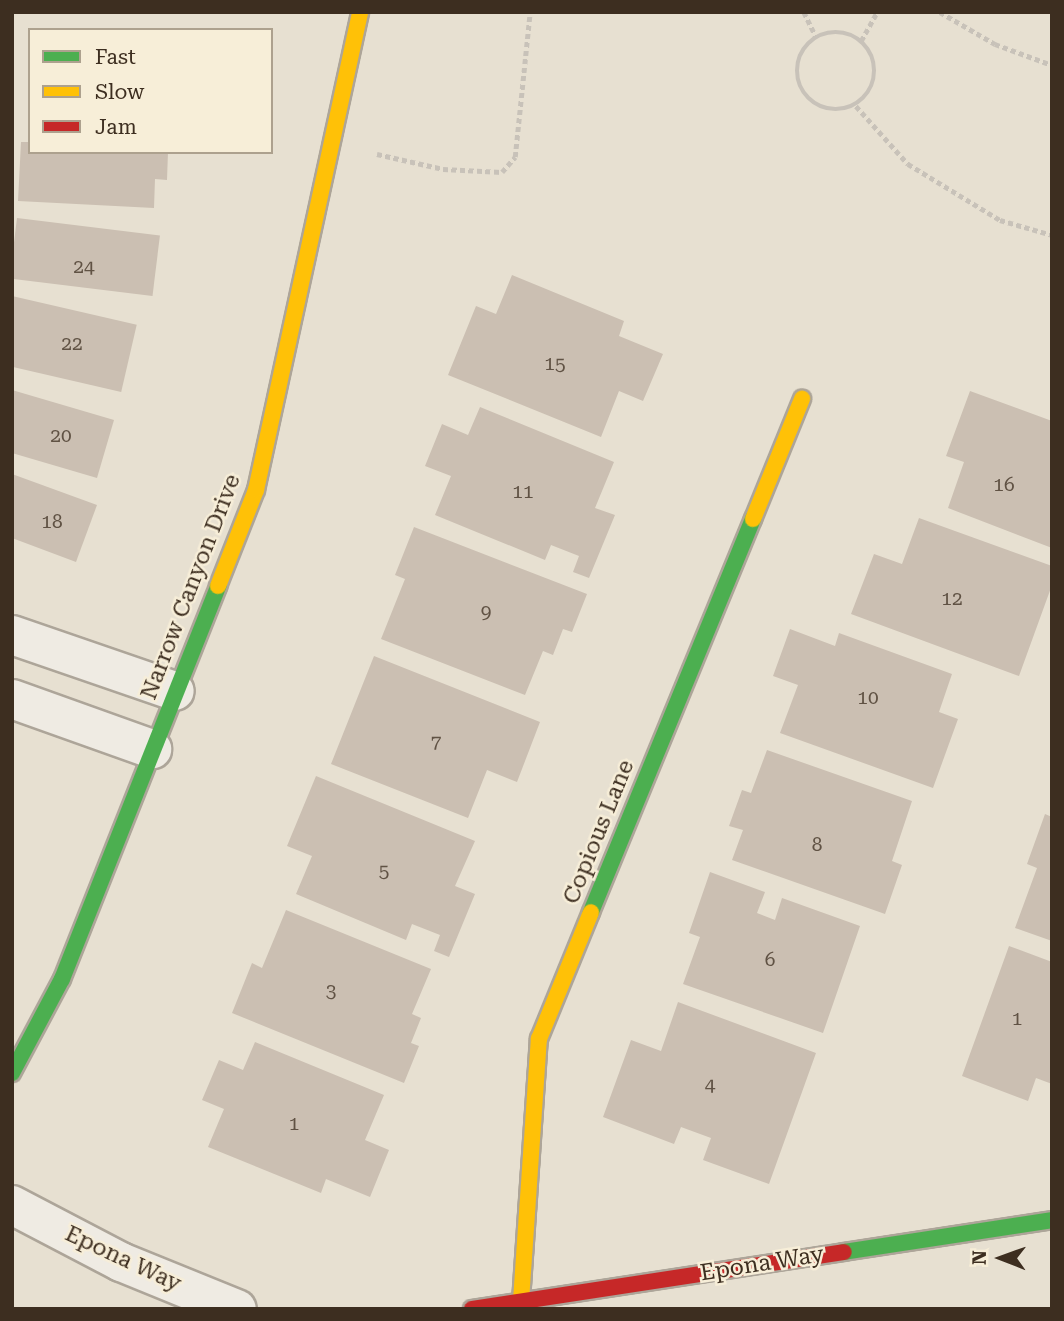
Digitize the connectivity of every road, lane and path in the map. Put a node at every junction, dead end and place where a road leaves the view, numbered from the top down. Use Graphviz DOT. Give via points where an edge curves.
graph roads {
  1 [pos="360,12"];
  2 [pos="530,12"];
  3 [pos="804,12"];
  4 [pos="877,12"];
  5 [pos="940,12"];
  6 [pos="816,37"];
  7 [pos="862,41"];
  8 [pos="1052,65"];
  9 [pos="856,106"];
  10 [pos="332,145"];
  11 [pos="1052,235"];
  12 [pos="802,399"];
  13 [pos="12,635"];
  14 [pos="175,691"];
  15 [pos="12,699"];
  16 [pos="152,748"];
  17 [pos="12,1073"];
  18 [pos="12,1205"];
  19 [pos="1052,1220"];
  20 [pos="521,1301"];
  21 [pos="237,1309"];
  22 [pos="472,1309"];
  1 -- 10 [label="street, Narrow Canyon Drive"];
  2 -- 10 [label="path" via="515,156 502,172 443,169"];
  3 -- 6 [label="path"];
  4 -- 7 [label="path"];
  5 -- 8 [label="path" via="995,44"];
  6 -- 7 [label="path" via="839,32"];
  6 -- 9 [label="path" via="799,55 797,79 809,101 832,111"];
  7 -- 9 [label="path" via="874,63 872,88"];
  9 -- 11 [label="path" via="908,164 1000,220"];
  10 -- 14 [label="street, Narrow Canyon Drive" via="256,490"];
  12 -- 20 [label="street, Copious Lane" via="539,1039"];
  13 -- 14 [label="street"];
  14 -- 16 [label="street, Narrow Canyon Drive"];
  15 -- 16 [label="street"];
  16 -- 17 [label="street, Narrow Canyon Drive" via="62,979"];
  18 -- 21 [label="street, Epona Way" via="121,1262"];
  19 -- 20 [label="street, Epona Way"];
  20 -- 22 [label="street, Epona Way"];
}
